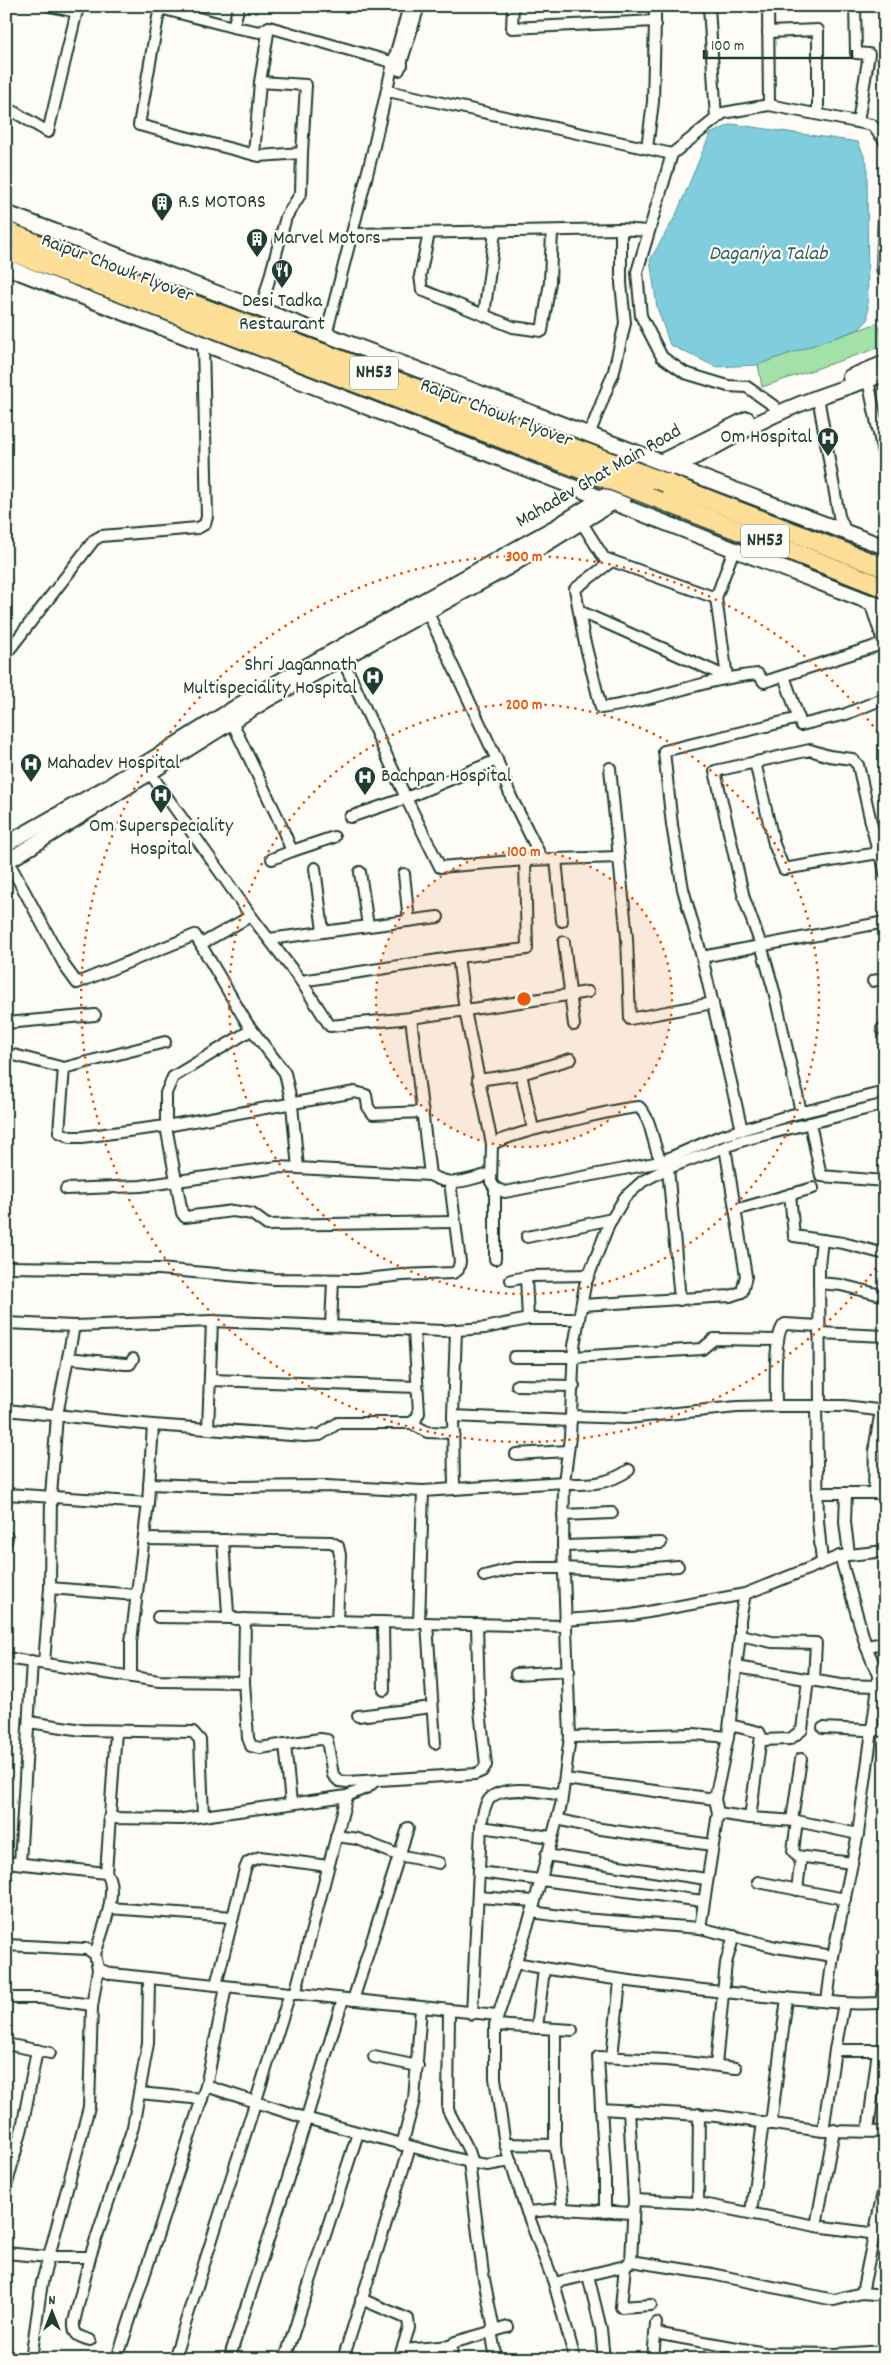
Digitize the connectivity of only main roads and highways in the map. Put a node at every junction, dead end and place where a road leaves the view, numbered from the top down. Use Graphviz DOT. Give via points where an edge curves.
graph roads {
  1 [pos="6,231"];
  2 [pos="6,250"];
  3 [pos="80,269"];
  4 [pos="885,568"];
  5 [pos="885,588"];
  1 -- 3 [label="highway, Raipur Chowk Flyover / NH53"];
  2 -- 3 [label="highway, Raipur Chowk Flyover / NH53"];
  3 -- 4 [label="highway, Raipur Chowk Flyover / NH53, bridge" via="666,483"];
  3 -- 5 [label="highway, Raipur Chowk Flyover / NH53, bridge"];
}
